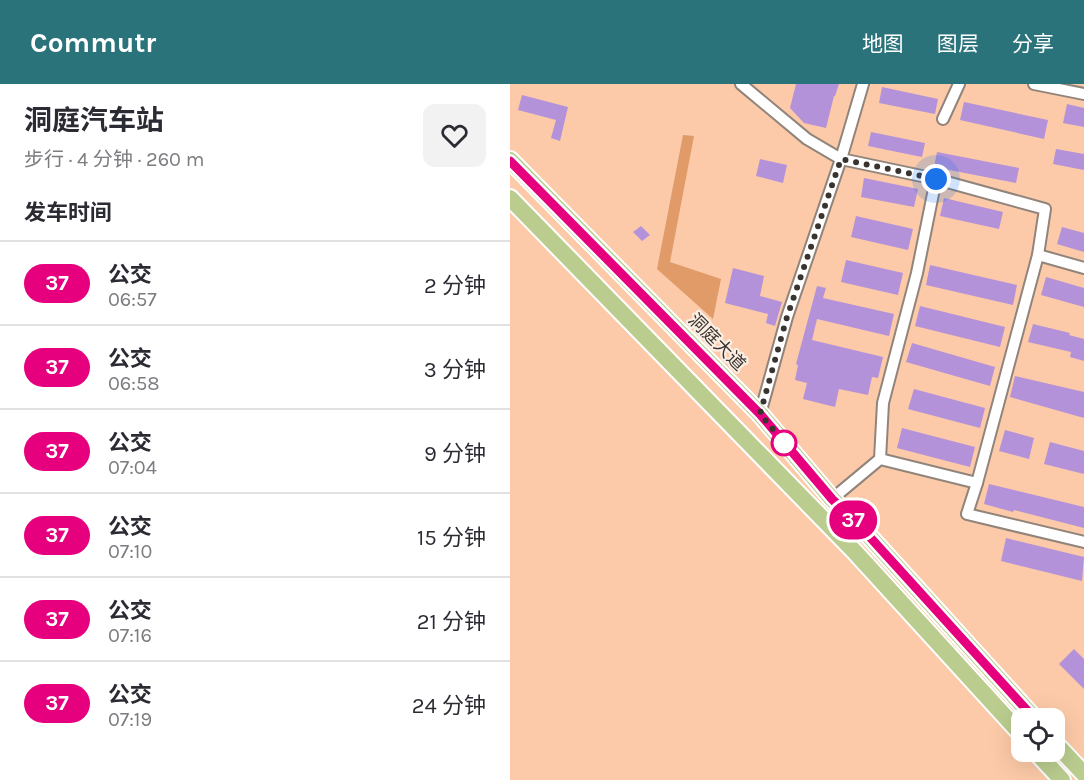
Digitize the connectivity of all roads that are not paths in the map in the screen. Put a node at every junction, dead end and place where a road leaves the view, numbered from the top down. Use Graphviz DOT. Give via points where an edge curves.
graph roads {
  1 [pos="741,84"];
  2 [pos="863,84"];
  3 [pos="959,84"];
  4 [pos="1034,84"];
  5 [pos="1084,94"];
  6 [pos="943,119"];
  7 [pos="841,159"];
  8 [pos="510,160"];
  9 [pos="936,179"];
  10 [pos="510,198"];
  11 [pos="1038,255"];
  12 [pos="1084,268"];
  13 [pos="760,414"];
  14 [pos="880,459"];
  15 [pos="977,483"];
  16 [pos="832,499"];
  17 [pos="1084,542"];
  18 [pos="1025,708"];
  19 [pos="1011,723"];
  20 [pos="1065,754"];
  21 [pos="1045,762"];
  22 [pos="1084,774"];
  23 [pos="1062,780"];
  1 -- 7 [label="street" via="807,139"];
  2 -- 7 [label="street"];
  3 -- 6 [label="street"];
  4 -- 5 [label="street"];
  7 -- 9 [label="street"];
  7 -- 13 [label="street" via="787,317"];
  8 -- 13 [label="main road, 洞庭大道"];
  9 -- 11 [label="street" via="1045,209"];
  9 -- 14 [label="street" via="917,273 883,403"];
  10 -- 19 [label="main road" via="855,552"];
  11 -- 12 [label="street"];
  11 -- 15 [label="street"];
  13 -- 16 [label="main road, 洞庭大道"];
  14 -- 15 [label="street"];
  14 -- 16 [label="street"];
  15 -- 17 [label="street" via="967,514"];
  16 -- 18 [label="main road, 洞庭大道"];
  20 -- 22 [label="main road"];
  21 -- 23 [label="main road"];
}
